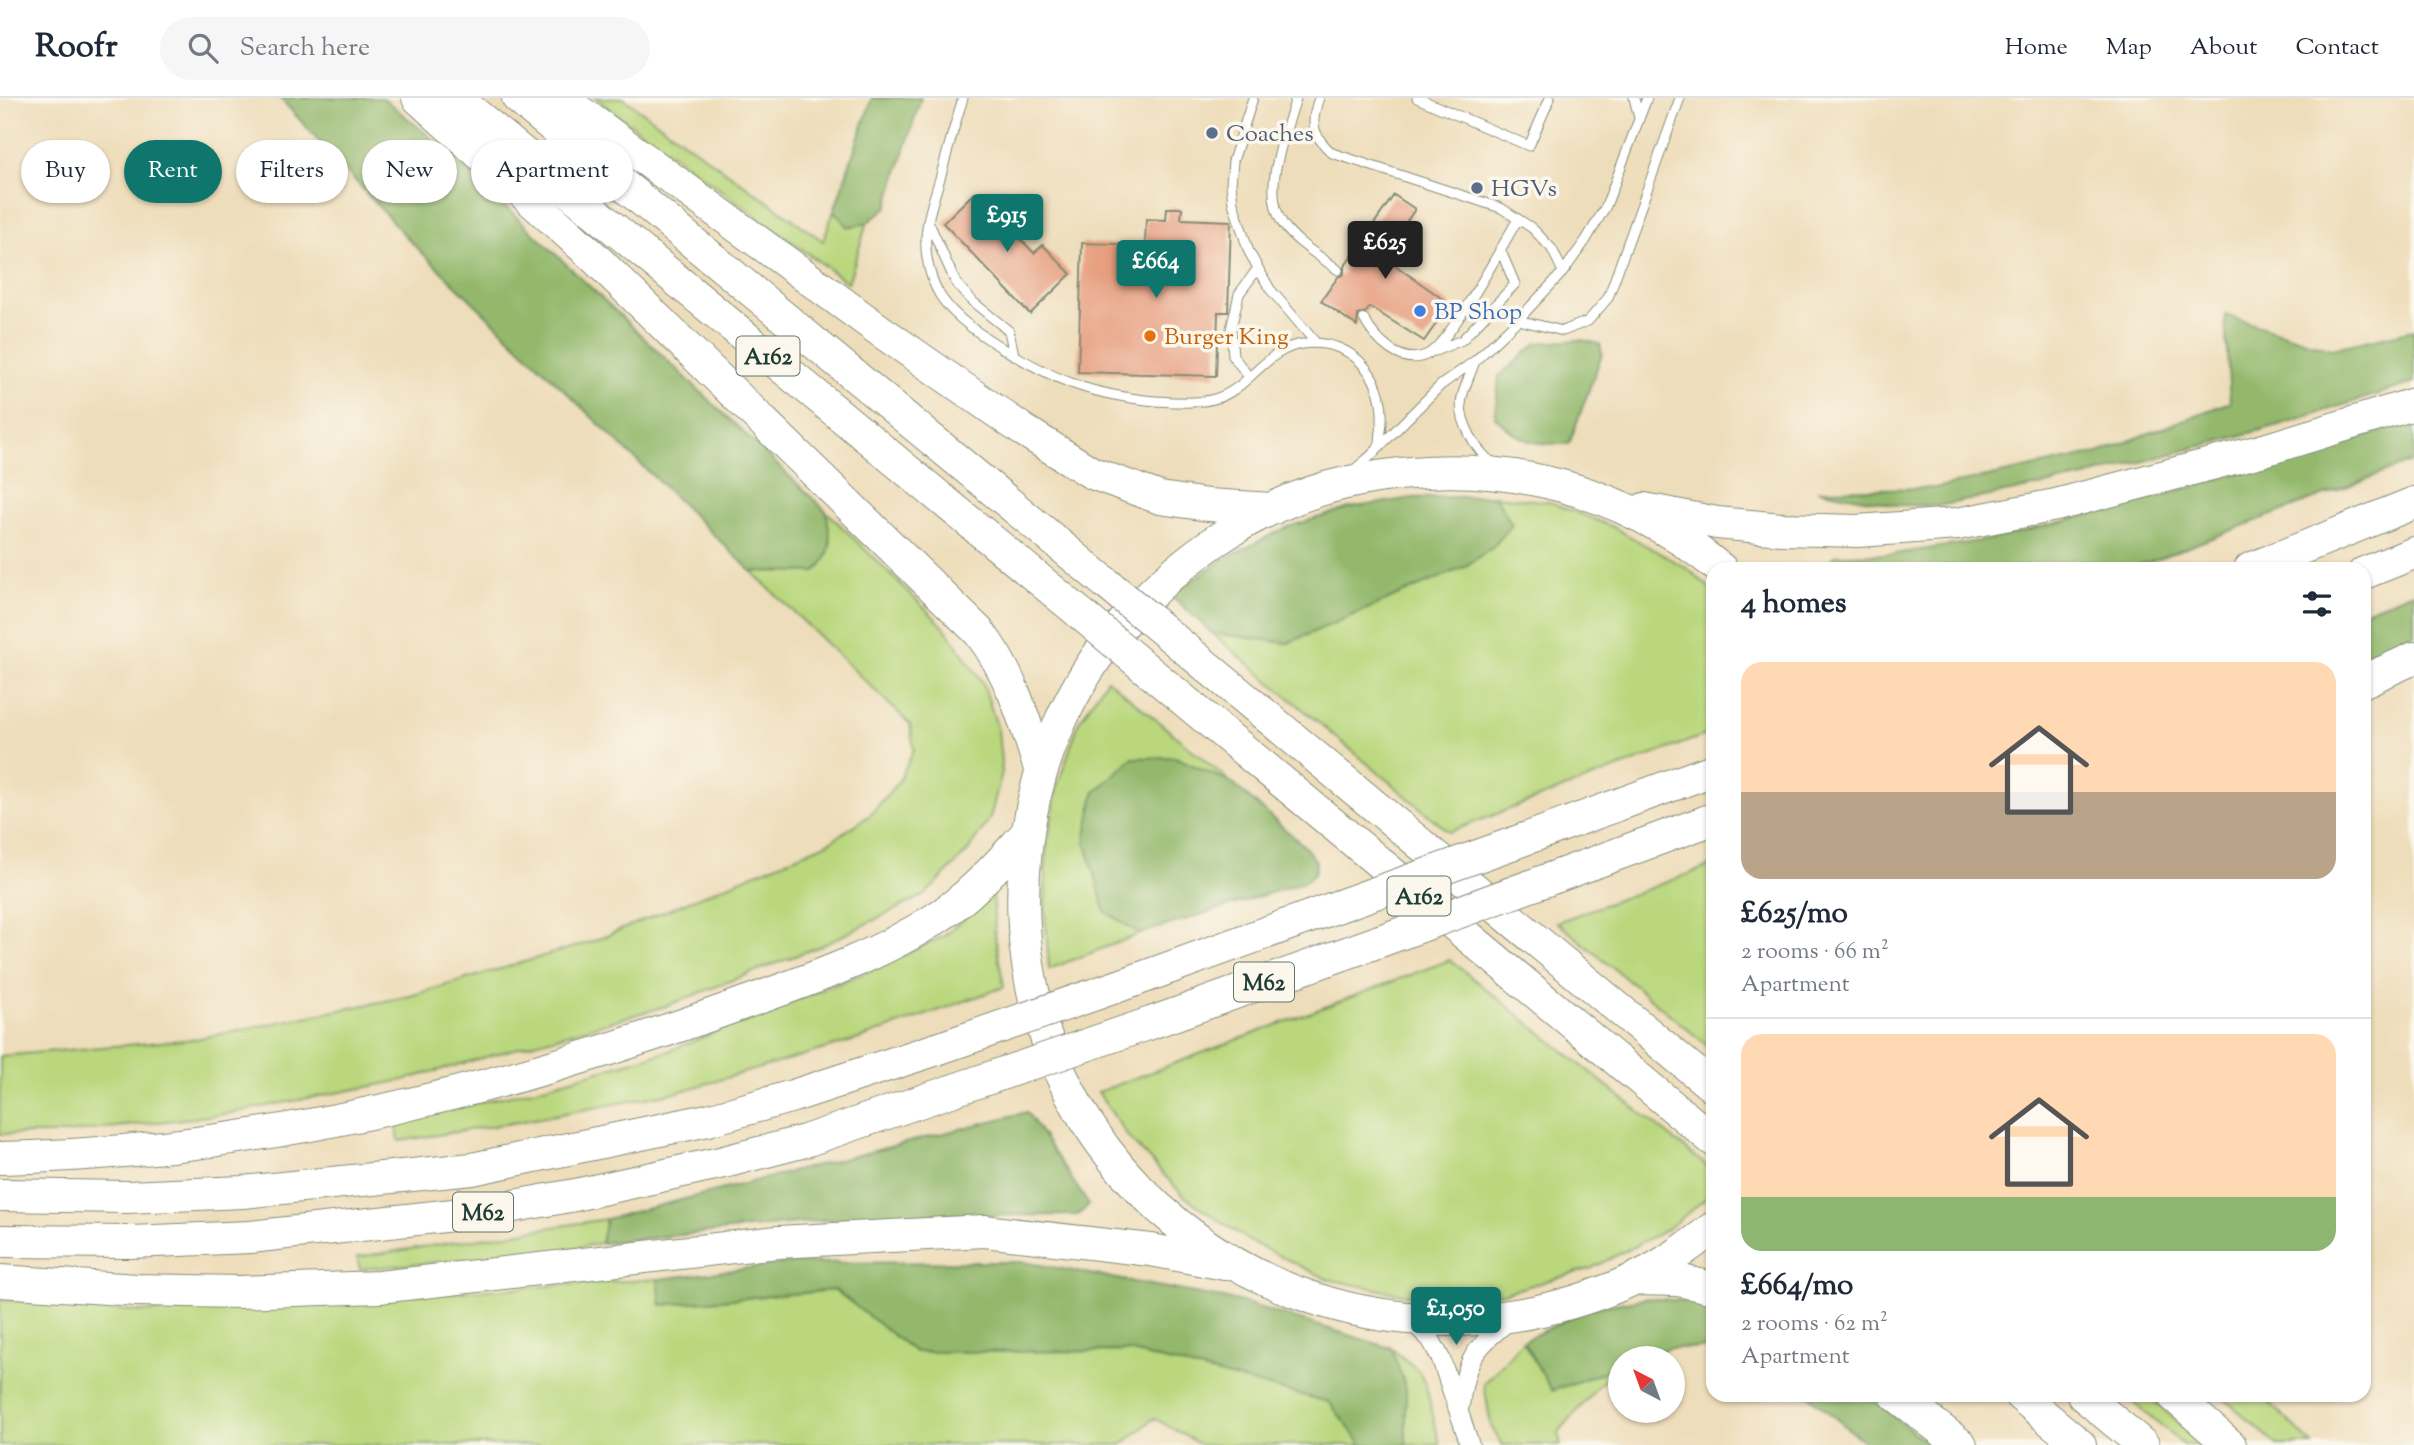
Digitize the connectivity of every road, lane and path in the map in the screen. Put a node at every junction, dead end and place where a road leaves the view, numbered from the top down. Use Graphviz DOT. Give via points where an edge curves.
graph roads {
  1 [pos="418,98"];
  2 [pos="456,98"];
  3 [pos="518,98"];
  4 [pos="561,98"];
  5 [pos="963,98"];
  6 [pos="1253,98"];
  7 [pos="1296,98"];
  8 [pos="1319,98"];
  9 [pos="1417,98"];
  10 [pos="1550,98"];
  11 [pos="1634,98"];
  12 [pos="1647,98"];
  13 [pos="1680,98"];
  14 [pos="1639,120"];
  15 [pos="1518,219"];
  16 [pos="928,222"];
  17 [pos="1500,249"];
  18 [pos="1258,268"];
  19 [pos="1338,270"];
  20 [pos="1563,272"];
  21 [pos="1364,319"];
  22 [pos="1518,320"];
  23 [pos="1316,343"];
  24 [pos="1430,353"];
  25 [pos="1014,355"];
  26 [pos="1476,360"];
  27 [pos="1249,377"];
  28 [pos="2414,404"];
  29 [pos="1379,447"];
  30 [pos="1513,475"];
  31 [pos="1342,484"];
  32 [pos="2414,503"];
  33 [pos="1615,504"];
  34 [pos="1272,509"];
  35 [pos="2414,553"];
  36 [pos="1713,562"];
  37 [pos="2267,562"];
  38 [pos="2371,570"];
  39 [pos="2414,657"];
  40 [pos="2371,678"];
  41 [pos="1041,772"];
  42 [pos="1706,773"];
  43 [pos="1706,822"];
  44 [pos="1027,833"];
  45 [pos="1706,1081"];
  46 [pos="1706,1134"];
  47 [pos="0,1158"];
  48 [pos="0,1195"];
  49 [pos="1706,1233"];
  50 [pos="0,1241"];
  51 [pos="1240,1268"];
  52 [pos="1635,1279"];
  53 [pos="0,1281"];
  54 [pos="1706,1286"];
  55 [pos="1514,1316"];
  56 [pos="1410,1319"];
  57 [pos="1905,1402"];
  58 [pos="2028,1402"];
  59 [pos="2091,1402"];
  60 [pos="2181,1402"];
  61 [pos="1459,1413"];
  62 [pos="1470,1445"];
  63 [pos="1961,1445"];
  64 [pos="2080,1445"];
  65 [pos="2143,1445"];
  66 [pos="2230,1445"];
  1 -- 41 [label="highway" via="594,257 979,632 1009,678"];
  2 -- 46 [label="highway, A162, bridge"];
  3 -- 45 [label="highway, A162, bridge"];
  4 -- 34 [label="highway" via="882,332 1091,473 1160,498"];
  5 -- 16 [label="lane"];
  6 -- 18 [label="lane" via="1233,161 1231,184 1233,204"];
  7 -- 19 [label="lane" via="1274,177 1274,199 1282,223"];
  8 -- 15 [label="lane" via="1312,117 1320,142 1332,153 1501,208"];
  9 -- 10 [label="lane" via="1530,146"];
  11 -- 14 [label="lane"];
  12 -- 14 [label="lane"];
  13 -- 22 [label="lane" via="1608,298 1588,321 1563,331"];
  14 -- 20 [label="lane" via="1606,206"];
  15 -- 17 [label="lane"];
  15 -- 20 [label="lane" via="1552,249"];
  16 -- 25 [label="lane" via="956,283 1009,331"];
  16 -- 25 [label="lane" via="927,258 941,298 980,334"];
  17 -- 24 [label="lane"];
  17 -- 24 [label="lane" via="1515,285 1462,340"];
  18 -- 23 [label="lane" via="1269,289"];
  18 -- 27 [label="lane" via="1239,294 1231,329 1233,356"];
  20 -- 22 [label="lane"];
  21 -- 24 [label="lane" via="1382,345 1399,354 1416,358"];
  22 -- 26 [label="lane"];
  23 -- 27 [label="lane" via="1286,348"];
  23 -- 29 [label="lane" via="1352,355 1376,383 1383,420"];
  25 -- 27 [label="lane" via="1065,383 1126,398 1215,399"];
  26 -- 29 [label="lane" via="1441,385"];
  26 -- 30 [label="lane" via="1461,400 1467,432 1485,458"];
  28 -- 33 [label="highway" via="2264,450 2056,505 1957,524 1858,531 1782,530"];
  29 -- 31 [label="lane"];
  30 -- 31 [label="highway" via="1433,470"];
  30 -- 33 [label="highway"];
  31 -- 34 [label="highway"];
  32 -- 37 [label="highway"];
  33 -- 36 [label="highway" via="1659,526"];
  34 -- 41 [label="highway" via="1185,562 1146,597 1083,678"];
  35 -- 38 [label="highway"];
  39 -- 40 [label="highway"];
  41 -- 44 [label="highway"];
  42 -- 48 [label="highway, M62, bridge" via="1133,981 937,1049 708,1120 472,1169 243,1192 127,1198"];
  43 -- 50 [label="highway, M62, bridge" via="1148,1024 805,1141 724,1162 481,1212 250,1237"];
  44 -- 47 [label="highway" via="976,888 903,938 764,996 622,1045 501,1082 245,1136 56,1157"];
  44 -- 51 [label="highway" via="1023,892 1028,961 1038,1010 1070,1092 1105,1148 1153,1203"];
  49 -- 52 [label="highway"];
  51 -- 53 [label="highway" via="1151,1250 984,1231 778,1242 379,1287 226,1292"];
  51 -- 56 [label="highway" via="1288,1291 1338,1307"];
  52 -- 54 [label="highway"];
  52 -- 55 [label="highway" via="1577,1301"];
  55 -- 56 [label="highway" via="1447,1322"];
  55 -- 61 [label="street" via="1480,1345 1468,1364"];
  56 -- 61 [label="street" via="1431,1340 1441,1359"];
  57 -- 63 [label="highway"];
  58 -- 64 [label="highway"];
  59 -- 65 [label="highway"];
  60 -- 66 [label="highway"];
  61 -- 62 [label="street"];
}
